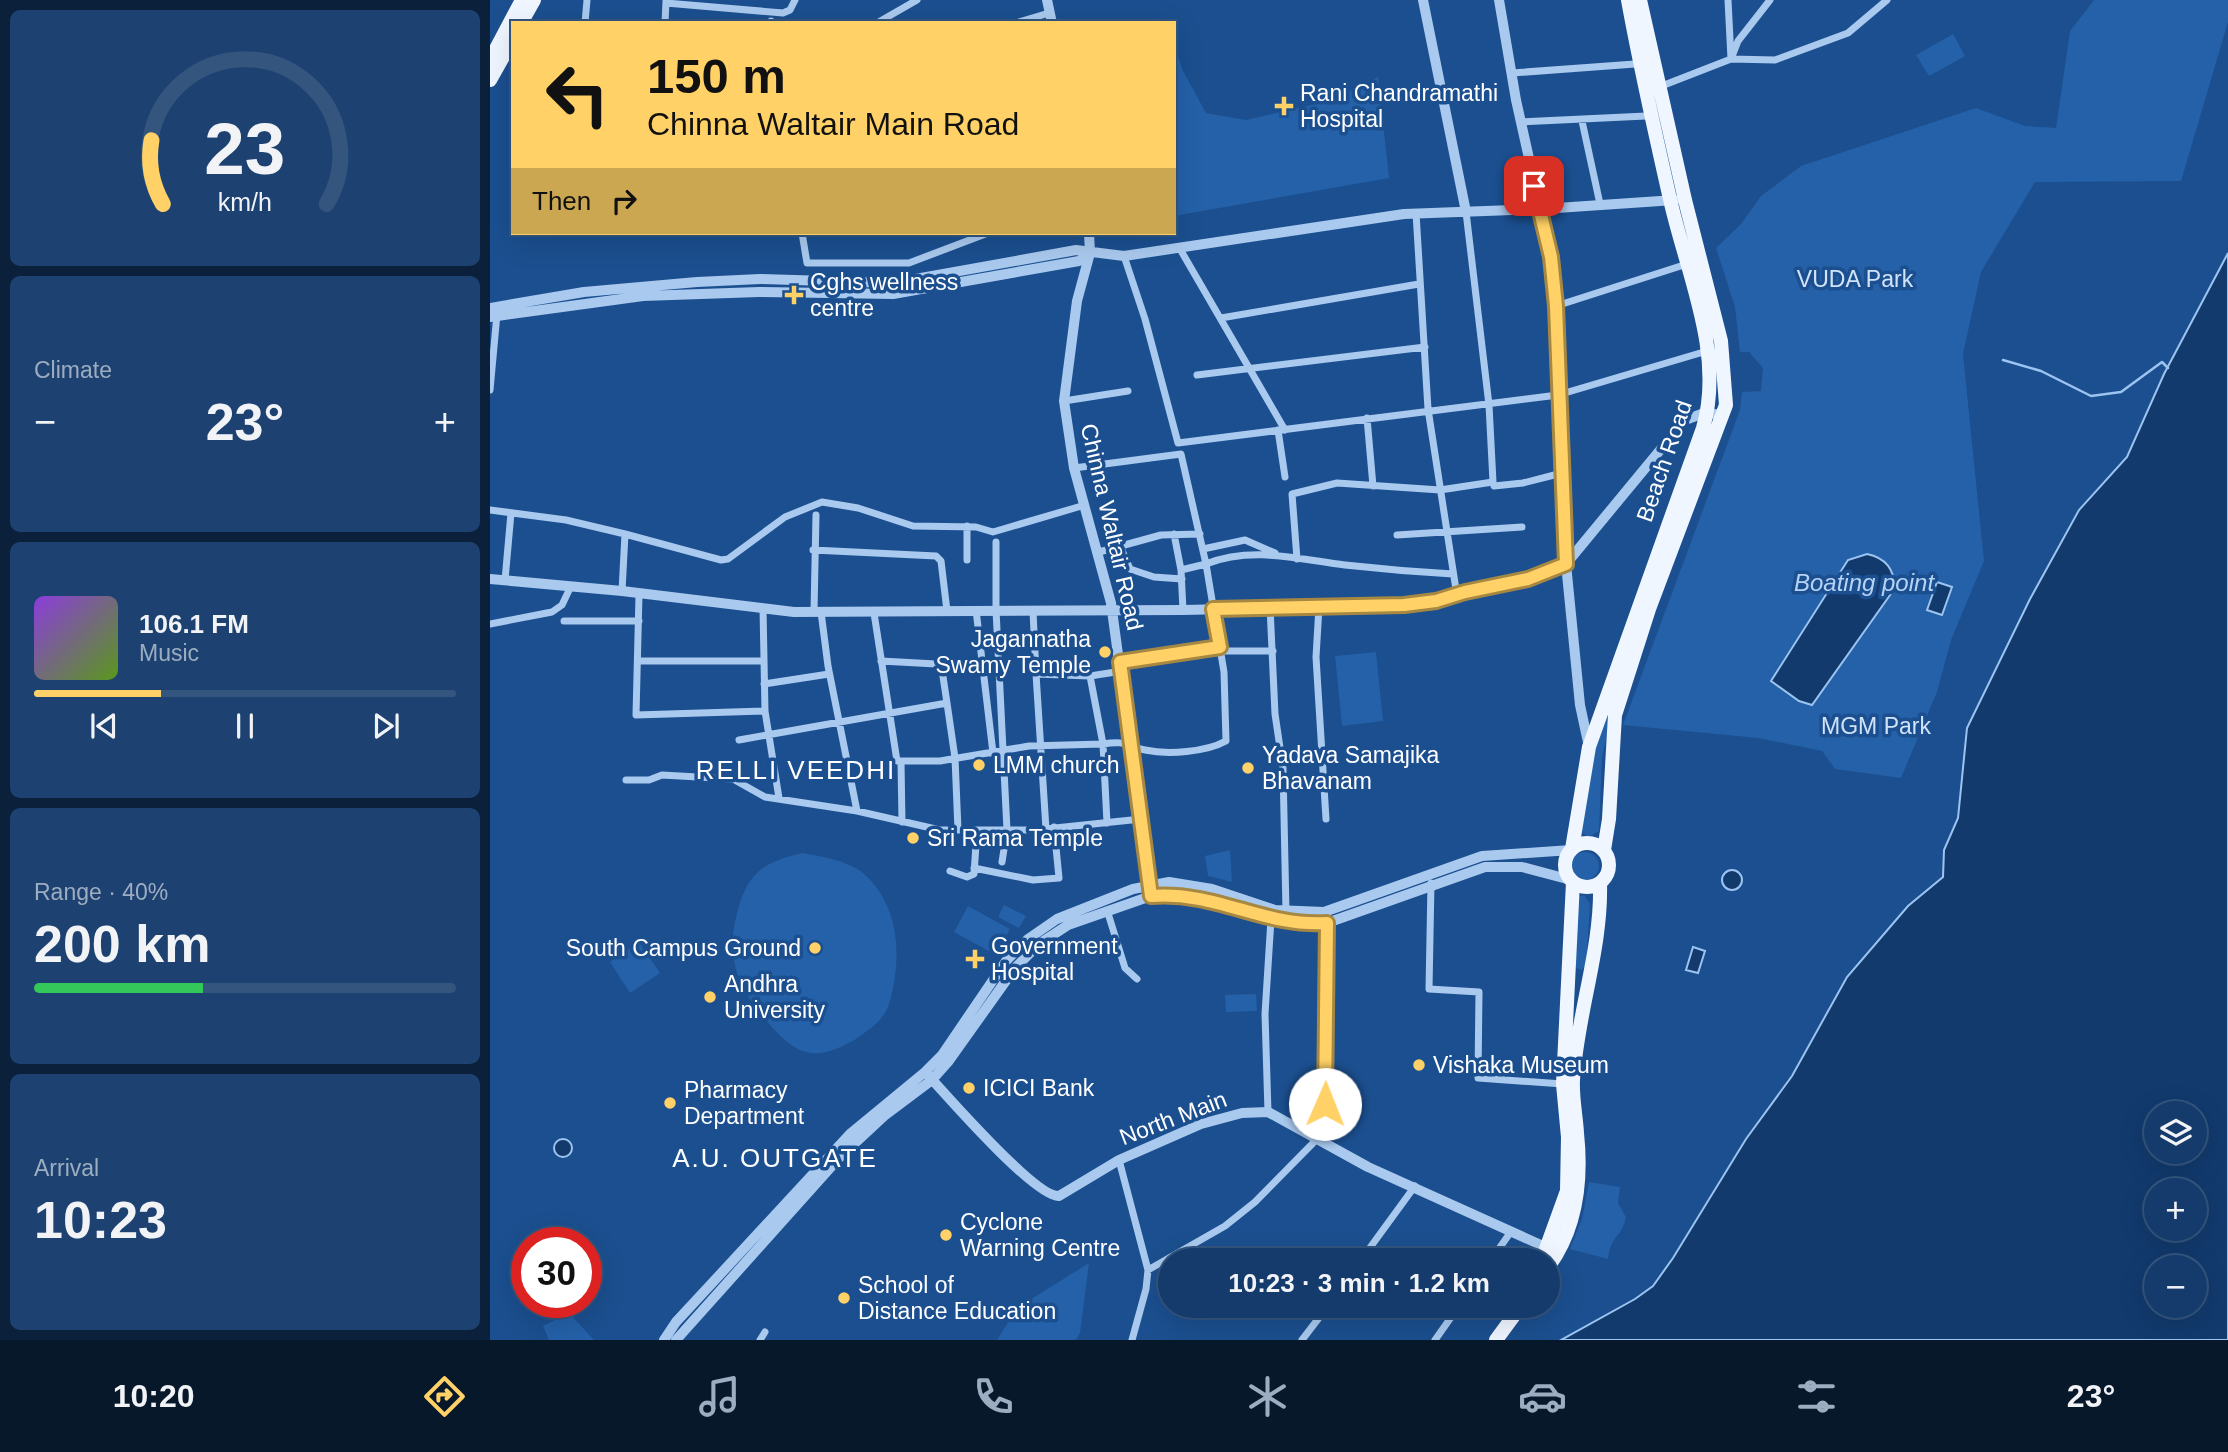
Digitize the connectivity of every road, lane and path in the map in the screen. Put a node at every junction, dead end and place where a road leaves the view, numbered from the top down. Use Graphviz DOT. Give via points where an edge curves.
graph roads {
  1 [pos="522,0"];
  2 [pos="534,0"];
  3 [pos="587,0"];
  4 [pos="795,0"];
  5 [pos="917,0"];
  6 [pos="1046,0"];
  7 [pos="1423,0"];
  8 [pos="1499,0"];
  9 [pos="1628,0"];
  10 [pos="1640,0"];
  11 [pos="1728,0"];
  12 [pos="1770,0"];
  13 [pos="1887,0"];
  14 [pos="666,1"];
  15 [pos="1051,18"];
  16 [pos="522,21"];
  17 [pos="585,21"];
  18 [pos="665,21"];
  19 [pos="880,21"];
  20 [pos="1030,21"];
  21 [pos="511,42"];
  22 [pos="1731,59"];
  23 [pos="490,60"];
  24 [pos="1635,64"];
  25 [pos="1512,73"];
  26 [pos="490,80"];
  27 [pos="1654,88"];
  28 [pos="1646,116"];
  29 [pos="1582,121"];
  30 [pos="1521,122"];
  31 [pos="1677,200"];
  32 [pos="1600,204"];
  33 [pos="1542,209"];
  34 [pos="1466,212"];
  35 [pos="1416,213"];
  36 [pos="802,235"];
  37 [pos="983,235"];
  38 [pos="1089,235"];
  39 [pos="1180,248"];
  40 [pos="1090,253"];
  41 [pos="1124,256"];
  42 [pos="1687,264"];
  43 [pos="1419,284"];
  44 [pos="1556,306"];
  45 [pos="493,312"];
  46 [pos="1222,318"];
  47 [pos="1424,347"];
  48 [pos="1714,348"];
  49 [pos="1252,370"];
  50 [pos="1197,375"];
  51 [pos="490,390"];
  52 [pos="1128,391"];
  53 [pos="1558,394"];
  54 [pos="1064,401"];
  55 [pos="1489,404"];
  56 [pos="1428,409"];
  57 [pos="1707,412"];
  58 [pos="1723,416"];
  59 [pos="1367,418"];
  60 [pos="1281,430"];
  61 [pos="1178,443"];
  62 [pos="1181,453"];
  63 [pos="1074,468"];
  64 [pos="1562,473"];
  65 [pos="1285,477"];
  66 [pos="1373,486"];
  67 [pos="1494,486"];
  68 [pos="1440,490"];
  69 [pos="1085,505"];
  70 [pos="490,510"];
  71 [pos="510,513"];
  72 [pos="816,515"];
  73 [pos="967,526"];
  74 [pos="1522,527"];
  75 [pos="1445,531"];
  76 [pos="625,534"];
  77 [pos="1174,534"];
  78 [pos="1200,534"];
  79 [pos="1397,535"];
  80 [pos="996,542"];
  81 [pos="1120,546"];
  82 [pos="1203,549"];
  83 [pos="813,550"];
  84 [pos="1099,552"];
  85 [pos="1275,553"];
  86 [pos="1297,559"];
  87 [pos="967,560"];
  88 [pos="1206,564"];
  89 [pos="1566,564"];
  90 [pos="1181,570"];
  91 [pos="1453,574"];
  92 [pos="490,579"];
  93 [pos="1182,579"];
  94 [pos="505,580"];
  95 [pos="571,586"];
  96 [pos="622,591"];
  97 [pos="639,595"];
  98 [pos="1457,596"];
  99 [pos="1270,607"];
  100 [pos="1319,607"];
  101 [pos="763,608"];
  102 [pos="1213,609"];
  103 [pos="976,610"];
  104 [pos="996,610"];
  105 [pos="1111,610"];
  106 [pos="1184,610"];
  107 [pos="947,611"];
  108 [pos="1033,611"];
  109 [pos="818,612"];
  110 [pos="874,613"];
  111 [pos="564,621"];
  112 [pos="639,621"];
  113 [pos="490,624"];
  114 [pos="1221,649"];
  115 [pos="1273,651"];
  116 [pos="639,661"];
  117 [pos="764,661"];
  118 [pos="881,661"];
  119 [pos="1121,666"];
  120 [pos="829,674"];
  121 [pos="1036,674"];
  122 [pos="1090,676"];
  123 [pos="764,684"];
  124 [pos="947,703"];
  125 [pos="765,710"];
  126 [pos="891,714"];
  127 [pos="841,724"];
  128 [pos="769,737"];
  129 [pos="739,740"];
  130 [pos="1132,743"];
  131 [pos="1103,744"];
  132 [pos="1041,746"];
  133 [pos="1589,747"];
  134 [pos="1002,752"];
  135 [pos="993,753"];
  136 [pos="955,758"];
  137 [pos="901,761"];
  138 [pos="626,780"];
  139 [pos="779,799"];
  140 [pos="857,811"];
  141 [pos="1141,819"];
  142 [pos="1326,819"];
  143 [pos="902,822"];
  144 [pos="1107,823"];
  145 [pos="1050,828"];
  146 [pos="958,830"];
  147 [pos="977,830"];
  148 [pos="1007,830"];
  149 [pos="1572,849"];
  150 [pos="1604,850"];
  151 [pos="1002,862"];
  152 [pos="974,868"];
  153 [pos="950,871"];
  154 [pos="1429,872"];
  155 [pos="1572,881"];
  156 [pos="1600,883"];
  157 [pos="1432,885"];
  158 [pos="1150,890"];
  159 [pos="1107,910"];
  160 [pos="1286,912"];
  161 [pos="1270,919"];
  162 [pos="1327,923"];
  163 [pos="1137,979"];
  164 [pos="928,1076"];
  165 [pos="1568,1083"];
  166 [pos="1268,1112"];
  167 [pos="1317,1139"];
  168 [pos="1119,1160"];
  169 [pos="1415,1186"];
  170 [pos="1510,1233"];
  171 [pos="1370,1248"];
  172 [pos="1499,1248"];
  173 [pos="1538,1248"];
  174 [pos="1551,1248"];
  175 [pos="1148,1270"];
  176 [pos="1319,1318"];
  177 [pos="1451,1318"];
  178 [pos="1501,1318"];
  179 [pos="1512,1318"];
  180 [pos="765,1332"];
  181 [pos="664,1340"];
  182 [pos="676,1340"];
  183 [pos="760,1340"];
  184 [pos="1132,1340"];
  185 [pos="1303,1340"];
  186 [pos="1435,1340"];
  187 [pos="1485,1340"];
  188 [pos="1496,1340"];
  1 -- 23 [label="main road"];
  2 -- 16 [label="main road"];
  3 -- 17 [label="street"];
  4 -- 14 [label="street" via="783,13"];
  5 -- 19 [label="street"];
  6 -- 15 [label="street"];
  7 -- 34 [label="street"];
  8 -- 25 [label="street"];
  9 -- 27 [label="main road, Beach Road"];
  10 -- 27 [label="main road, Beach Road"];
  11 -- 22 [label="street"];
  12 -- 22 [label="street" via="1738,41"];
  13 -- 22 [label="street" via="1848,33 1775,60"];
  14 -- 18 [label="street"];
  15 -- 20 [label="street"];
  21 -- 26 [label="main road"];
  22 -- 27 [label="street"];
  24 -- 25 [label="street"];
  25 -- 30 [label="street"];
  27 -- 31 [label="main road, Beach Road"];
  28 -- 29 [label="street"];
  29 -- 30 [label="street"];
  29 -- 32 [label="street"];
  30 -- 33 [label="street"];
  31 -- 32 [label="street"];
  31 -- 42 [label="main road, Beach Road"];
  31 -- 48 [label="main road, Beach Road"];
  32 -- 33 [label="street"];
  33 -- 34 [label="street"];
  33 -- 44 [label="street"];
  34 -- 35 [label="street"];
  34 -- 55 [label="street"];
  35 -- 39 [label="street"];
  35 -- 43 [label="street"];
  36 -- 37 [label="street" via="807,263 909,263"];
  38 -- 40 [label="street, Chinna Waltair Road"];
  39 -- 41 [label="street"];
  39 -- 46 [label="street"];
  40 -- 41 [label="street"];
  40 -- 45 [label="street" via="1076,250 893,283 760,279 584,292"];
  40 -- 54 [label="street, Chinna Waltair Road" via="1077,301"];
  41 -- 61 [label="street"];
  42 -- 44 [label="street"];
  42 -- 48 [label="main road, Beach Road"];
  43 -- 46 [label="street"];
  43 -- 47 [label="street"];
  44 -- 53 [label="street"];
  45 -- 51 [label="street"];
  46 -- 49 [label="street"];
  47 -- 49 [label="street"];
  47 -- 56 [label="street"];
  48 -- 53 [label="street"];
  48 -- 57 [label="main road, Beach Road"];
  48 -- 58 [label="main road, Beach Road" via="1726,380"];
  49 -- 50 [label="street"];
  49 -- 60 [label="street"];
  52 -- 54 [label="street"];
  53 -- 55 [label="street"];
  53 -- 64 [label="street"];
  54 -- 63 [label="street, Chinna Waltair Road"];
  55 -- 56 [label="street"];
  55 -- 68 [label="street" via="1493,482"];
  56 -- 59 [label="street"];
  56 -- 68 [label="street"];
  57 -- 58 [label="street"];
  57 -- 89 [label="street" via="1685,420"];
  57 -- 133 [label="main road, Beach Road"];
  58 -- 150 [label="main road, Beach Road" via="1649,609 1615,715"];
  59 -- 60 [label="street"];
  59 -- 66 [label="street"];
  60 -- 61 [label="street"];
  60 -- 65 [label="street"];
  61 -- 62 [label="street"];
  62 -- 63 [label="street"];
  62 -- 78 [label="street"];
  63 -- 69 [label="street, Chinna Waltair Road"];
  64 -- 67 [label="street"];
  64 -- 89 [label="street"];
  66 -- 68 [label="street"];
  66 -- 86 [label="street" via="1337,483 1292,494"];
  68 -- 75 [label="street"];
  69 -- 73 [label="street" via="993,532"];
  69 -- 84 [label="street, Chinna Waltair Road"];
  70 -- 71 [label="street"];
  71 -- 76 [label="street"];
  71 -- 94 [label="street"];
  72 -- 83 [label="street"];
  73 -- 76 [label="street" via="913,526 822,502 785,517 722,560"];
  73 -- 87 [label="street"];
  74 -- 75 [label="street"];
  75 -- 79 [label="street"];
  75 -- 91 [label="street"];
  76 -- 96 [label="street"];
  77 -- 78 [label="street"];
  77 -- 81 [label="street"];
  77 -- 90 [label="street"];
  78 -- 82 [label="street"];
  80 -- 104 [label="street"];
  81 -- 84 [label="street"];
  81 -- 93 [label="street" via="1130,569"];
  82 -- 85 [label="street" via="1245,540"];
  82 -- 88 [label="street"];
  83 -- 107 [label="street" via="936,556 941,561"];
  83 -- 109 [label="street"];
  84 -- 105 [label="street, Chinna Waltair Road"];
  85 -- 86 [label="street"];
  85 -- 88 [label="street" via="1233,556"];
  86 -- 91 [label="street"];
  88 -- 90 [label="street"];
  88 -- 102 [label="street"];
  89 -- 98 [label="street" via="1528,579"];
  89 -- 133 [label="street" via="1580,705"];
  90 -- 93 [label="street"];
  91 -- 98 [label="street"];
  92 -- 94 [label="street"];
  93 -- 106 [label="street"];
  94 -- 95 [label="street"];
  95 -- 96 [label="street"];
  95 -- 113 [label="street" via="562,605 552,612"];
  96 -- 97 [label="street"];
  97 -- 101 [label="street"];
  97 -- 112 [label="street"];
  98 -- 100 [label="street" via="1404,605"];
  99 -- 100 [label="street"];
  99 -- 102 [label="street"];
  99 -- 115 [label="street"];
  100 -- 142 [label="street" via="1316,657"];
  101 -- 109 [label="street"];
  101 -- 117 [label="street"];
  102 -- 106 [label="street"];
  102 -- 114 [label="street"];
  103 -- 104 [label="street"];
  103 -- 107 [label="street"];
  103 -- 135 [label="street"];
  104 -- 108 [label="street"];
  104 -- 134 [label="street"];
  105 -- 106 [label="street"];
  105 -- 108 [label="street"];
  105 -- 119 [label="street, Chinna Waltair Road"];
  107 -- 110 [label="street"];
  108 -- 121 [label="street"];
  109 -- 110 [label="street"];
  109 -- 120 [label="street"];
  110 -- 118 [label="street"];
  111 -- 112 [label="street"];
  112 -- 116 [label="street"];
  114 -- 115 [label="street"];
  114 -- 119 [label="street"];
  114 -- 130 [label="street" via="1226,741 1176,751 1147,751"];
  115 -- 160 [label="street" via="1283,768"];
  116 -- 117 [label="street"];
  116 -- 125 [label="street" via="636,715"];
  117 -- 123 [label="street"];
  118 -- 124 [label="street" via="936,664 942,670"];
  118 -- 126 [label="street"];
  119 -- 122 [label="street"];
  119 -- 130 [label="street, Chinna Waltair Road"];
  120 -- 123 [label="street"];
  120 -- 127 [label="street"];
  121 -- 122 [label="street"];
  121 -- 132 [label="street"];
  122 -- 131 [label="street"];
  123 -- 125 [label="street"];
  124 -- 126 [label="street"];
  124 -- 136 [label="street"];
  125 -- 128 [label="street"];
  126 -- 127 [label="street"];
  126 -- 137 [label="street" via="895,755"];
  127 -- 128 [label="street"];
  127 -- 140 [label="street"];
  128 -- 129 [label="street"];
  128 -- 139 [label="street"];
  130 -- 131 [label="street"];
  130 -- 141 [label="street, Chinna Waltair Road"];
  131 -- 132 [label="street"];
  131 -- 144 [label="street"];
  132 -- 134 [label="street"];
  132 -- 145 [label="street"];
  133 -- 149 [label="main road, Beach Road"];
  134 -- 135 [label="street"];
  134 -- 148 [label="street"];
  135 -- 136 [label="street"];
  136 -- 137 [label="street"];
  136 -- 146 [label="street"];
  137 -- 143 [label="street"];
  138 -- 139 [label="street" via="662,775 717,777 742,781"];
  139 -- 140 [label="street"];
  140 -- 143 [label="street"];
  141 -- 144 [label="street"];
  141 -- 158 [label="street, Chinna Waltair Road"];
  143 -- 146 [label="street"];
  144 -- 145 [label="street"];
  145 -- 148 [label="street"];
  145 -- 152 [label="street" via="1059,878 1033,880"];
  146 -- 147 [label="street"];
  147 -- 148 [label="street"];
  147 -- 152 [label="street"];
  148 -- 151 [label="street"];
  149 -- 150 [label="main road" via="1588,843"];
  149 -- 154 [label="street" via="1482,856"];
  149 -- 155 [label="main road" via="1565,864"];
  150 -- 156 [label="main road" via="1609,866"];
  152 -- 153 [label="street" via="970,878"];
  154 -- 157 [label="street"];
  154 -- 160 [label="street" via="1324,912"];
  155 -- 156 [label="main road" via="1586,887"];
  155 -- 157 [label="street" via="1522,867 1485,867"];
  155 -- 165 [label="main road"];
  156 -- 165 [label="main road" via="1595,943"];
  157 -- 162 [label="street"];
  157 -- 165 [label="street" via="1429,989 1479,992 1478,1078"];
  158 -- 159 [label="street"];
  158 -- 160 [label="street" via="1169,882 1189,884"];
  158 -- 161 [label="street" via="1208,899"];
  158 -- 164 [label="street" via="1080,908 1028,939 1006,961"];
  159 -- 163 [label="street" via="1125,968"];
  159 -- 164 [label="street" via="1068,925 1039,944 1015,968 979,1022"];
  161 -- 162 [label="street"];
  161 -- 166 [label="street" via="1265,1014"];
  162 -- 167 [label="street" via="1325,1104"];
  164 -- 168 [label="street, North Main" via="1006,1158 1049,1195 1059,1196"];
  164 -- 181 [label="street" via="851,1133"];
  164 -- 182 [label="street" via="840,1157"];
  165 -- 174 [label="main road" via="1567,1191"];
  166 -- 167 [label="street"];
  166 -- 168 [label="street, North Main" via="1242,1113 1201,1124"];
  167 -- 169 [label="street"];
  167 -- 175 [label="street" via="1225,1226"];
  168 -- 175 [label="street"];
  169 -- 170 [label="street"];
  169 -- 171 [label="street"];
  170 -- 172 [label="street"];
  170 -- 173 [label="street"];
  175 -- 184 [label="street"];
  176 -- 185 [label="street"];
  177 -- 186 [label="street"];
  178 -- 187 [label="main road"];
  179 -- 188 [label="main road"];
  180 -- 183 [label="street"];
}
